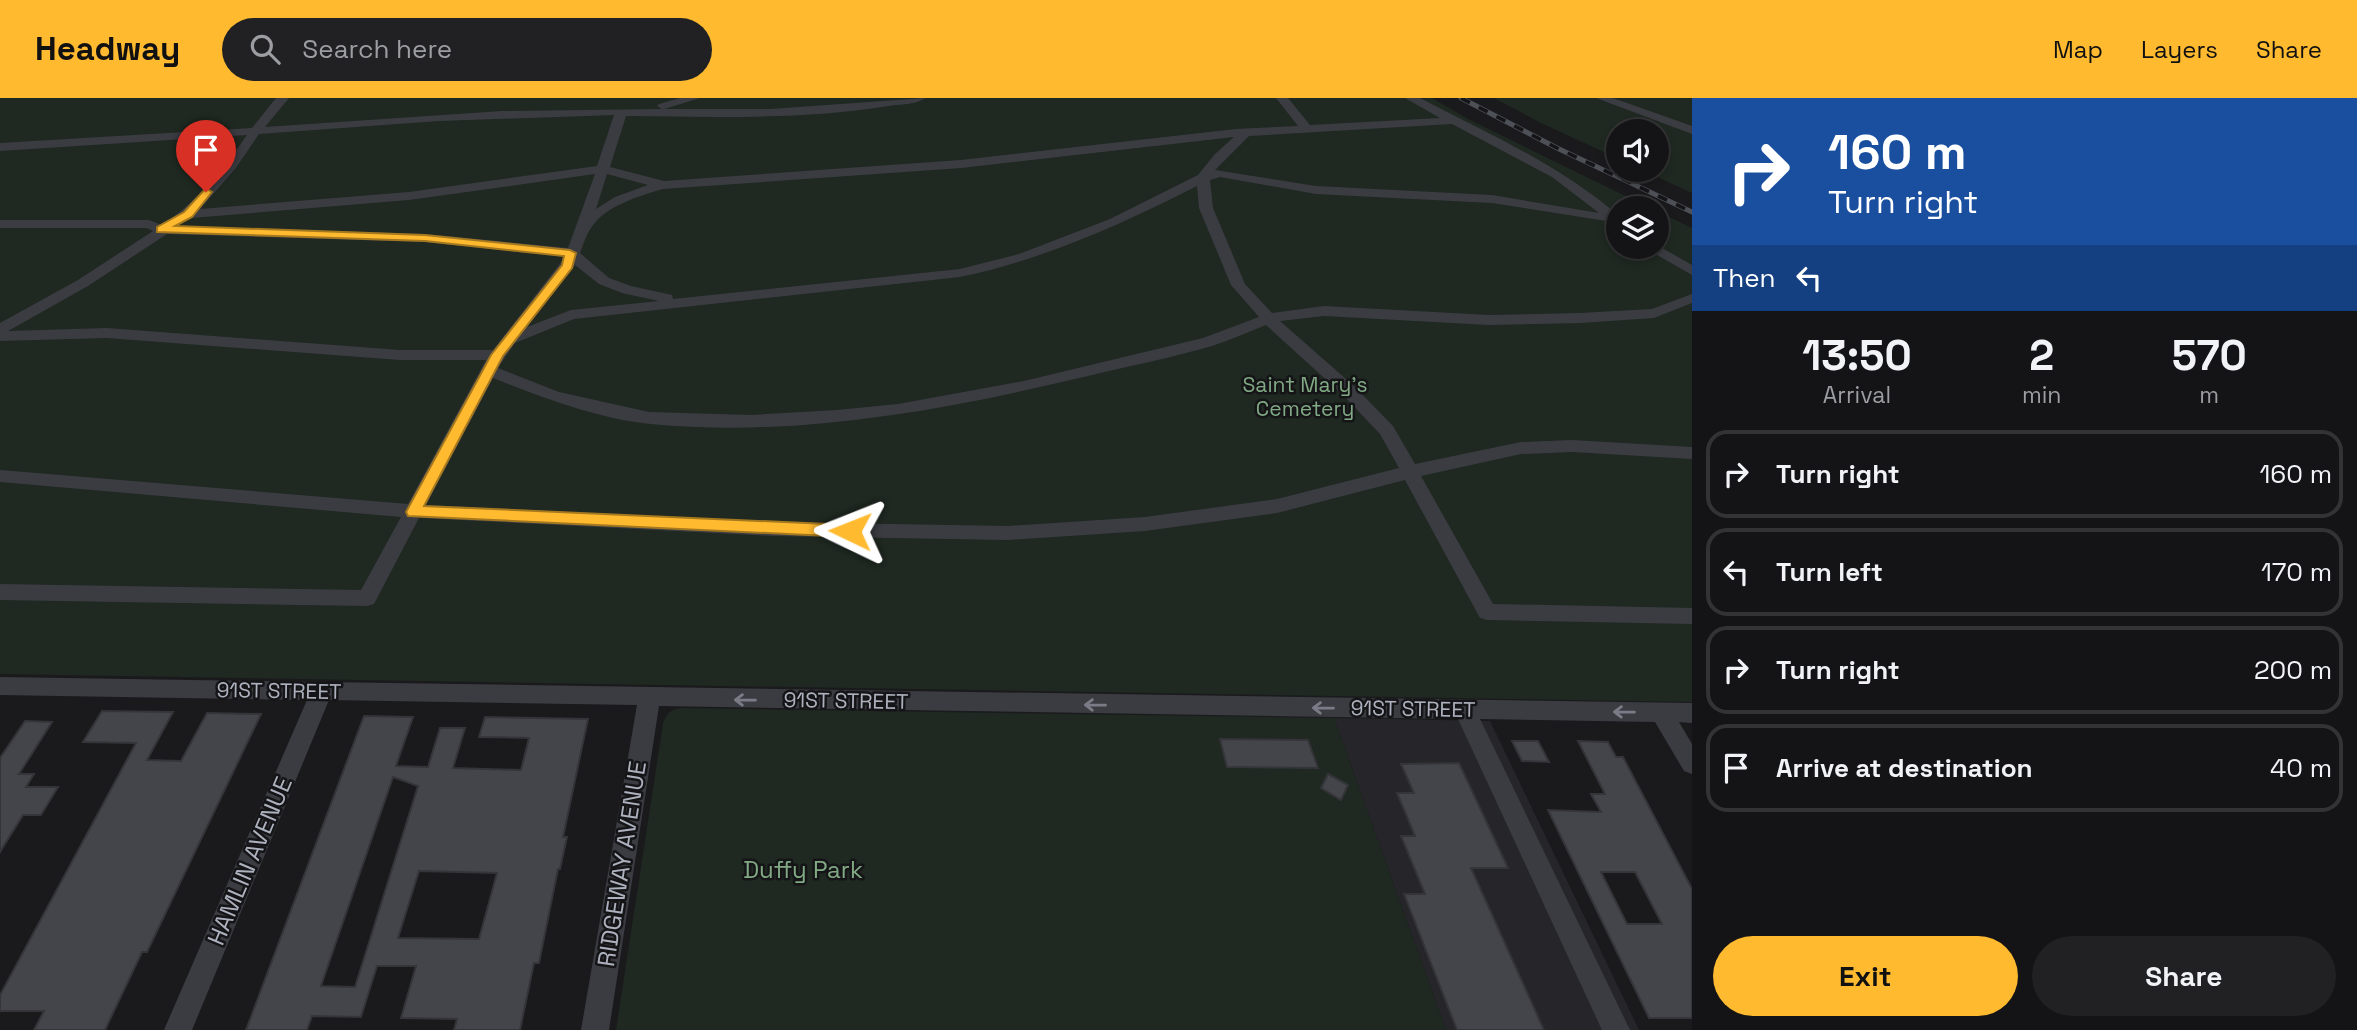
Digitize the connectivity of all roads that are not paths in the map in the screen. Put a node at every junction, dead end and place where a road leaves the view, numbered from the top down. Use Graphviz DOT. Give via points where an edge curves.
graph roads {
  1 [pos="283,98"];
  2 [pos="694,98"];
  3 [pos="919,98"];
  4 [pos="1282,98"];
  5 [pos="1412,98"];
  6 [pos="1602,98"];
  7 [pos="567,101"];
  8 [pos="643,104"];
  9 [pos="621,112"];
  10 [pos="1451,121"];
  11 [pos="1306,128"];
  12 [pos="1692,130"];
  13 [pos="257,131"];
  14 [pos="1246,132"];
  15 [pos="0,147"];
  16 [pos="601,169"];
  17 [pos="1203,178"];
  18 [pos="664,185"];
  19 [pos="1606,211"];
  20 [pos="188,214"];
  21 [pos="1606,219"];
  22 [pos="0,225"];
  23 [pos="584,227"];
  24 [pos="161,229"];
  25 [pos="570,253"];
  26 [pos="1669,258"];
  27 [pos="1692,271"];
  28 [pos="1692,298"];
  29 [pos="682,302"];
  30 [pos="1269,318"];
  31 [pos="0,328"];
  32 [pos="0,336"];
  33 [pos="510,339"];
  34 [pos="497,355"];
  35 [pos="489,370"];
  36 [pos="1692,453"];
  37 [pos="1411,471"];
  38 [pos="0,476"];
  39 [pos="413,512"];
  40 [pos="0,592"];
  41 [pos="1692,616"];
  42 [pos="0,686"];
  43 [pos="322,691"];
  44 [pos="649,698"];
  45 [pos="1465,710"];
  46 [pos="1661,713"];
  47 [pos="1692,713"];
  48 [pos="1692,764"];
  49 [pos="178,1030"];
  50 [pos="595,1030"];
  51 [pos="1616,1030"];
  1 -- 13 [label="street"];
  2 -- 8 [label="street"];
  3 -- 9 [label="street" via="758,113"];
  4 -- 11 [label="street"];
  5 -- 10 [label="street"];
  6 -- 12 [label="street"];
  7 -- 9 [label="street"];
  8 -- 9 [label="street"];
  9 -- 13 [label="street" via="374,121"];
  9 -- 16 [label="street"];
  10 -- 11 [label="street"];
  10 -- 19 [label="street" via="1556,174"];
  11 -- 14 [label="street"];
  13 -- 15 [label="street"];
  13 -- 20 [label="street"];
  14 -- 17 [label="street"];
  14 -- 18 [label="street" via="961,164"];
  16 -- 18 [label="street"];
  16 -- 20 [label="street" via="409,196"];
  16 -- 23 [label="street"];
  17 -- 21 [label="street" via="1220,173 1316,190 1492,199"];
  17 -- 29 [label="street" via="1063,246 1003,265"];
  17 -- 30 [label="street" via="1206,208 1238,285"];
  18 -- 23 [label="street" via="608,205"];
  20 -- 24 [label="street"];
  22 -- 24 [label="street" via="149,224"];
  23 -- 25 [label="street"];
  24 -- 25 [label="street" via="425,238"];
  24 -- 31 [label="street" via="83,283"];
  25 -- 29 [label="street" via="604,281"];
  25 -- 33 [label="street" via="568,265"];
  26 -- 27 [label="street"];
  28 -- 30 [label="street" via="1654,313 1580,318 1489,320 1324,311"];
  29 -- 33 [label="street" via="572,315"];
  30 -- 35 [label="street" via="1208,342 1105,368 898,410 837,416 751,421 649,418 555,397"];
  30 -- 37 [label="street" via="1387,430"];
  32 -- 34 [label="street" via="106,333 332,350"];
  33 -- 34 [label="street"];
  34 -- 35 [label="street"];
  35 -- 39 [label="street"];
  36 -- 37 [label="street" via="1521,448"];
  37 -- 39 [label="street" via="1277,506 1145,524 1008,533 788,529"];
  37 -- 41 [label="street" via="1487,612"];
  38 -- 39 [label="street"];
  39 -- 40 [label="street" via="366,598"];
  42 -- 43 [label="street, 91ST STREET"];
  43 -- 44 [label="street, 91ST STREET"];
  43 -- 49 [label="street, HAMLIN AVENUE"];
  45 -- 44 [label="street, 91ST STREET, one-way"];
  44 -- 50 [label="street, RIDGEWAY AVENUE"];
  46 -- 45 [label="street, 91ST STREET, one-way"];
  45 -- 51 [label="street"];
  46 -- 47 [label="street, 91ST STREET"];
  46 -- 48 [label="street"];
}
